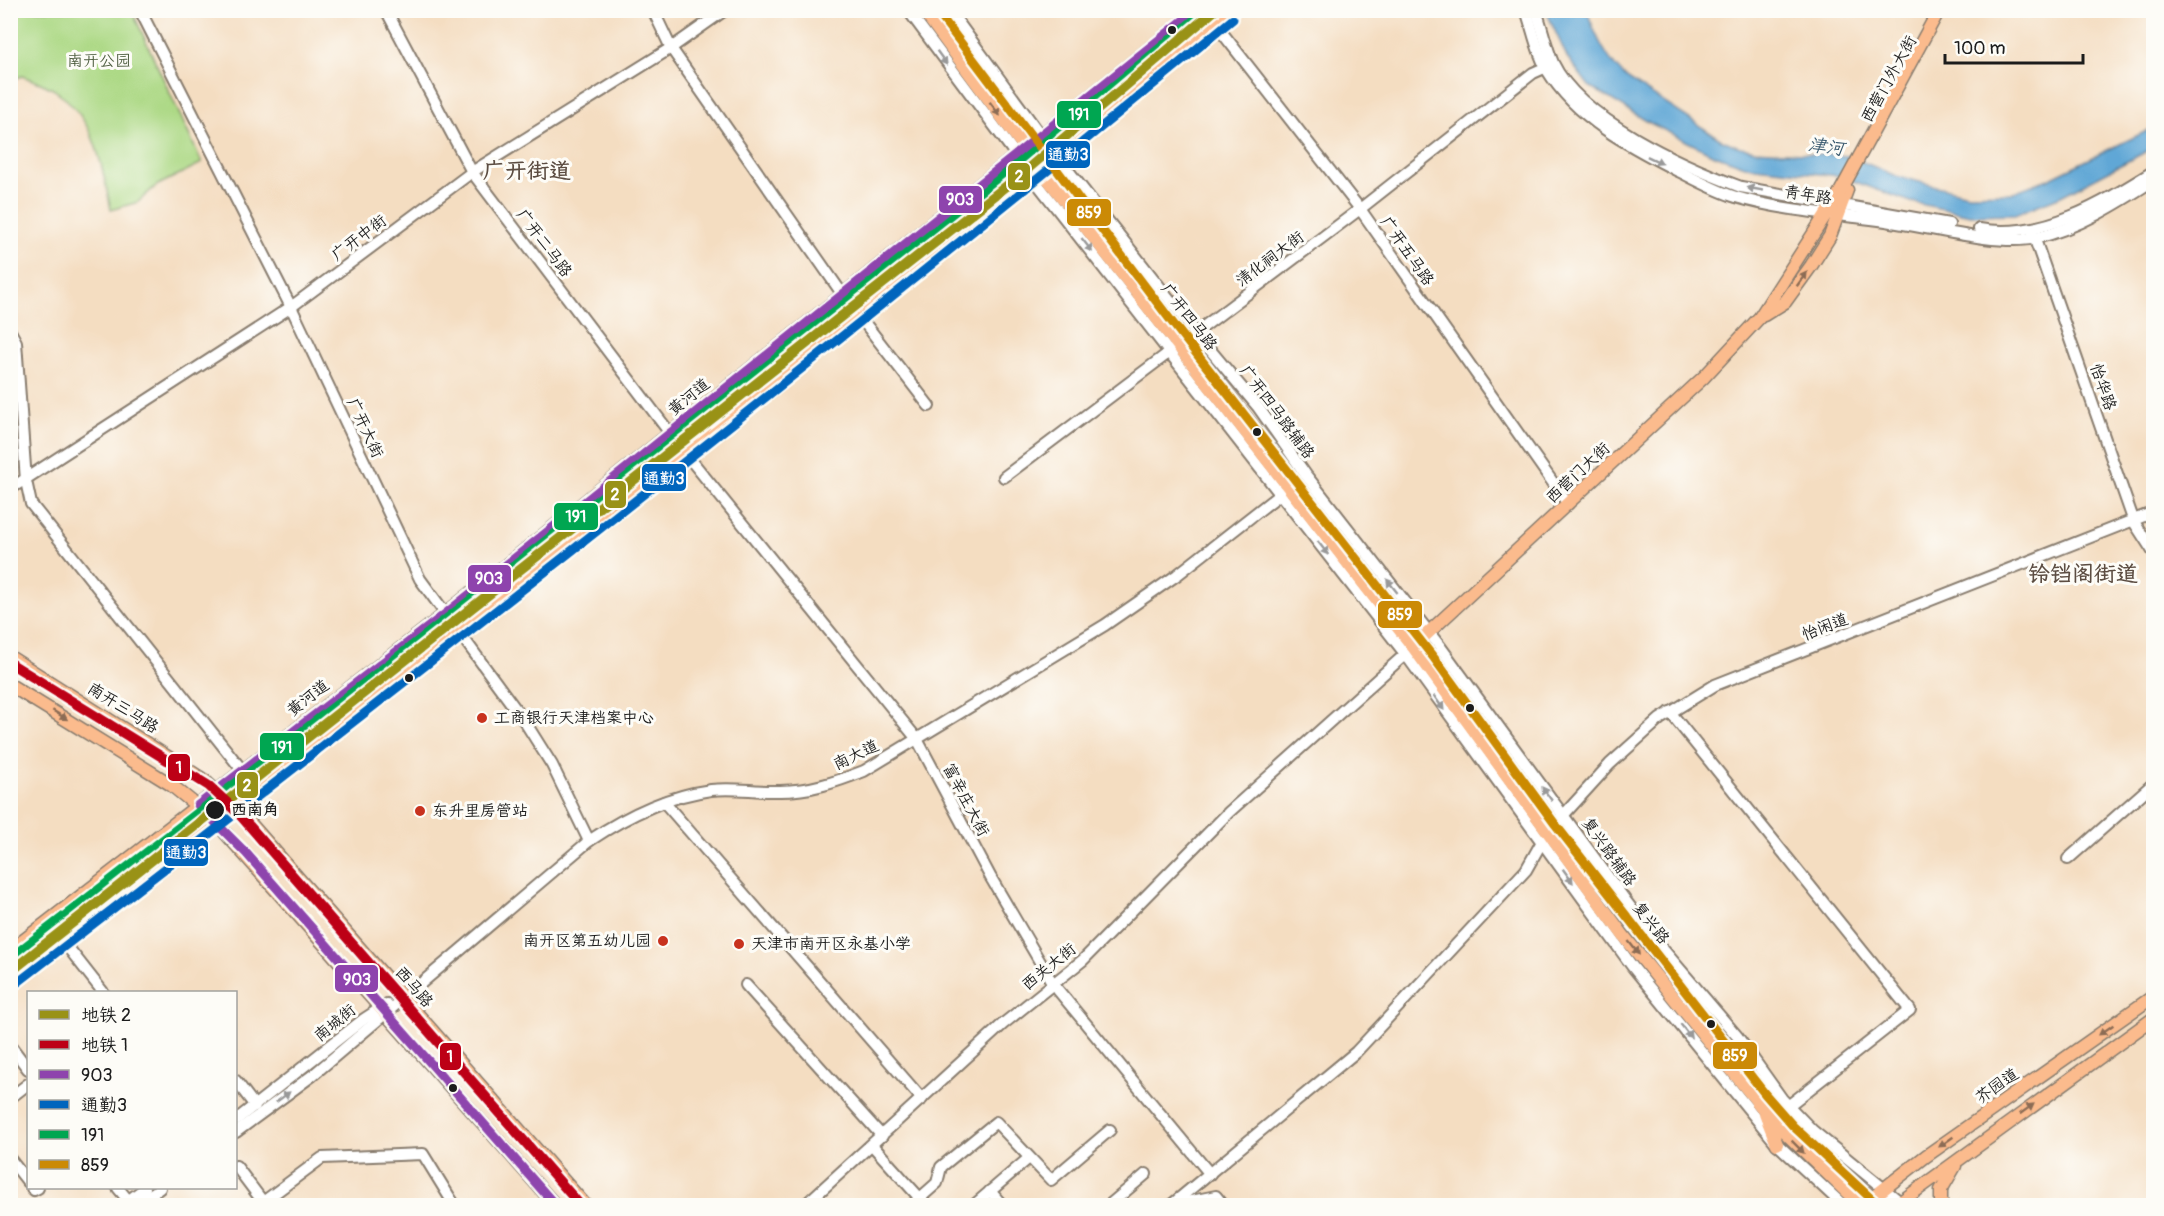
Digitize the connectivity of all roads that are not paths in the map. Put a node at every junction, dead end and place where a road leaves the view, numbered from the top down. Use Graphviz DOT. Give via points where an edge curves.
graph roads {
  1 [pos="140,10"];
  2 [pos="386,10"];
  3 [pos="652,10"];
  4 [pos="725,10"];
  5 [pos="908,10"];
  6 [pos="923,10"];
  7 [pos="936,10"];
  8 [pos="949,10"];
  9 [pos="1197,10"];
  10 [pos="1225,10"];
  11 [pos="1526,10"];
  12 [pos="1536,10"];
  13 [pos="1939,10"];
  14 [pos="1947,10"];
  15 [pos="1213,21"];
  16 [pos="671,48"];
  17 [pos="1550,66"];
  18 [pos="1030,147"];
  19 [pos="1863,153"];
  20 [pos="1042,161"];
  21 [pos="2154,171"];
  22 [pos="472,172"];
  23 [pos="2154,180"];
  24 [pos="1837,204"];
  25 [pos="1360,209"];
  26 [pos="2033,233"];
  27 [pos="843,295"];
  28 [pos="291,307"];
  29 [pos="854,310"];
  30 [pos="10,331"];
  31 [pos="1182,342"];
  32 [pos="929,406"];
  33 [pos="670,433"];
  34 [pos="682,449"];
  35 [pos="1004,477"];
  36 [pos="26,481"];
  37 [pos="1293,485"];
  38 [pos="10,489"];
  39 [pos="1569,504"];
  40 [pos="2154,512"];
  41 [pos="2134,522"];
  42 [pos="2154,553"];
  43 [pos="445,614"];
  44 [pos="455,629"];
  45 [pos="1417,643"];
  46 [pos="10,657"];
  47 [pos="10,685"];
  48 [pos="1671,712"];
  49 [pos="917,739"];
  50 [pos="242,770"];
  51 [pos="2154,783"];
  52 [pos="217,790"];
  53 [pos="664,802"];
  54 [pos="231,804"];
  55 [pos="198,805"];
  56 [pos="213,819"];
  57 [pos="1552,828"];
  58 [pos="589,841"];
  59 [pos="2068,859"];
  60 [pos="59,936"];
  61 [pos="10,951"];
  62 [pos="10,974"];
  63 [pos="1053,984"];
  64 [pos="746,985"];
  65 [pos="101,991"];
  66 [pos="2154,996"];
  67 [pos="402,998"];
  68 [pos="384,1010"];
  69 [pos="2154,1018"];
  70 [pos="10,1045"];
  71 [pos="27,1068"];
  72 [pos="237,1081"];
  73 [pos="27,1085"];
  74 [pos="10,1098"];
  75 [pos="922,1099"];
  76 [pos="255,1106"];
  77 [pos="1788,1106"];
  78 [pos="1764,1110"];
  79 [pos="237,1119"];
  80 [pos="1110,1130"];
  81 [pos="237,1131"];
  82 [pos="882,1136"];
  83 [pos="1777,1144"];
  84 [pos="872,1146"];
  85 [pos="1965,1154"];
  86 [pos="1029,1158"];
  87 [pos="10,1159"];
  88 [pos="237,1168"];
  89 [pos="1146,1174"];
  90 [pos="1210,1174"];
  91 [pos="27,1181"];
  92 [pos="119,1189"];
  93 [pos="144,1189"];
  94 [pos="158,1189"];
  95 [pos="1882,1189"];
  96 [pos="990,1191"];
  97 [pos="923,1202"];
  98 [pos="128,1204"];
  99 [pos="261,1204"];
  100 [pos="1869,1204"];
  101 [pos="1900,1204"];
  102 [pos="1170,1205"];
  103 [pos="455,1206"];
  104 [pos="556,1206"];
  105 [pos="586,1206"];
  106 [pos="804,1206"];
  107 [pos="911,1206"];
  108 [pos="973,1206"];
  109 [pos="1003,1206"];
  110 [pos="1108,1206"];
  111 [pos="1224,1206"];
  112 [pos="1844,1206"];
  113 [pos="1941,1206"];
  1 -- 28 [label="street, 广开大街"];
  2 -- 22 [label="street, 广开二马路"];
  3 -- 16 [label="street"];
  4 -- 16 [label="street, 广开中街"];
  5 -- 18 [label="street, 广开四马路, one-way"];
  6 -- 18 [label="main road, 广开四马路, one-way"];
  7 -- 18 [label="main road, 广开四马路"];
  8 -- 18 [label="street, 广开四马路辅路"];
  9 -- 18 [label="main road, 黄河道"];
  10 -- 15 [label="main road"];
  11 -- 17 [label="street, 青年路"];
  12 -- 17 [label="street, 青年路"];
  13 -- 19 [label="main road, 西营门外大街"];
  14 -- 19 [label="main road, 西营门外大街"];
  15 -- 20 [label="main road"];
  15 -- 25 [label="street, 广开五马路"];
  16 -- 22 [label="street, 广开中街"];
  16 -- 27 [label="street"];
  17 -- 24 [label="street, 青年路" via="1590,107 1641,142 1741,186"];
  17 -- 25 [label="street, 清化祠大街" via="1533,73"];
  18 -- 20 [label="main road, 广开四马路"];
  18 -- 20 [label="street, 广开四马路辅路"];
  18 -- 27 [label="main road, 黄河道"];
  19 -- 24 [label="main road, 西营门外大街"];
  20 -- 29 [label="main road"];
  20 -- 31 [label="main road, 广开四马路"];
  20 -- 31 [label="street, 广开四马路辅路"];
  21 -- 26 [label="street, 青年路" via="2074,216"];
  22 -- 28 [label="street, 广开中街"];
  22 -- 33 [label="street, 广开二马路"];
  23 -- 26 [label="street, 青年路" via="2092,217"];
  24 -- 26 [label="street, 青年路" via="1989,238"];
  24 -- 39 [label="main road, 西营门大街" via="1760,317 1704,377"];
  25 -- 31 [label="street, 清化祠大街"];
  25 -- 39 [label="street, 广开五马路"];
  26 -- 41 [label="street, 怡华路"];
  27 -- 29 [label="street"];
  27 -- 33 [label="main road, 黄河道"];
  28 -- 36 [label="street, 广开中街"];
  28 -- 43 [label="street, 广开大街" via="420,579"];
  29 -- 32 [label="street"];
  29 -- 34 [label="main road"];
  30 -- 36 [label="street" via="16,342"];
  31 -- 35 [label="street, 清化祠大街"];
  31 -- 37 [label="main road, 广开四马路"];
  31 -- 37 [label="street, 广开四马路辅路" via="1258,407"];
  33 -- 34 [label="street, 广开二马路"];
  33 -- 43 [label="main road, 黄河道"];
  34 -- 44 [label="main road"];
  34 -- 49 [label="street, 富辛庄大街"];
  36 -- 38 [label="street, 广开中街"];
  36 -- 50 [label="street" via="30,504"];
  37 -- 45 [label="main road, 广开四马路"];
  45 -- 37 [label="street, 广开四马路辅路, one-way"];
  37 -- 49 [label="street, 南大道" via="1105,625"];
  39 -- 45 [label="main road, 西营门大街"];
  40 -- 41 [label="street, 怡闲道"];
  41 -- 42 [label="street, 怡华路"];
  41 -- 48 [label="street, 怡闲道" via="1715,685"];
  43 -- 44 [label="street, 广开大街"];
  43 -- 50 [label="main road, 黄河道"];
  44 -- 54 [label="main road"];
  44 -- 58 [label="street, 广开大街" via="540,746"];
  57 -- 45 [label="street, 复兴路辅路, one-way"];
  45 -- 57 [label="street, 复兴路辅路, one-way"];
  45 -- 57 [label="main road, 复兴路"];
  45 -- 63 [label="street, 西关大街" via="1229,812 1083,960"];
  46 -- 52 [label="main road, 南开三马路"];
  47 -- 55 [label="main road, one-way"];
  48 -- 57 [label="street, 怡闲道" via="1610,764"];
  48 -- 77 [label="street" via="1910,1010"];
  49 -- 53 [label="street, 南大道" via="864,771 825,785 778,792 709,790"];
  49 -- 63 [label="street, 富辛庄大街"];
  50 -- 52 [label="main road, 黄河道"];
  51 -- 59 [label="street"];
  52 -- 54 [label="main road, 西马路"];
  52 -- 55 [label="main road, 黄河道"];
  53 -- 58 [label="street, 南大道" via="637,812"];
  53 -- 75 [label="street"];
  54 -- 56 [label="main road"];
  54 -- 67 [label="main road, 西马路"];
  55 -- 56 [label="main road"];
  55 -- 61 [label="main road, 黄河道"];
  56 -- 60 [label="main road"];
  56 -- 68 [label="main road"];
  57 -- 77 [label="street, 复兴路辅路" via="1737,1036"];
  57 -- 78 [label="main road, 复兴路, one-way" via="1623,935"];
  57 -- 83 [label="street, 复兴路辅路, one-way" via="1632,966"];
  57 -- 90 [label="street, 怡闲道" via="1526,870 1356,1052"];
  57 -- 100 [label="main road, 复兴路" via="1779,1111"];
  58 -- 67 [label="street, 南大道"];
  60 -- 62 [label="main road"];
  60 -- 65 [label="street"];
  63 -- 75 [label="street, 西关大街"];
  63 -- 90 [label="street, 富辛庄大街"];
  64 -- 82 [label="street"];
  66 -- 95 [label="main road, 芥园道, one-way"];
  67 -- 68 [label="street, 南城街"];
  67 -- 105 [label="main road, 西马路"];
  68 -- 76 [label="street, 南城街"];
  81 -- 68 [label="street, 南城街, one-way" via="313,1075"];
  68 -- 104 [label="main road"];
  85 -- 69 [label="main road, one-way"];
  70 -- 71 [label="street"];
  72 -- 76 [label="street"];
  73 -- 74 [label="street"];
  75 -- 82 [label="street, 西关大街"];
  76 -- 79 [label="street, 南城街"];
  77 -- 95 [label="street, 复兴路辅路"];
  78 -- 83 [label="main road"];
  78 -- 100 [label="main road, 复兴路, one-way" via="1824,1172"];
  80 -- 86 [label="street" via="1051,1180"];
  82 -- 84 [label="street, 西关大街"];
  83 -- 112 [label="street, 复兴路辅路"];
  84 -- 97 [label="street"];
  84 -- 106 [label="street, 西关大街"];
  85 -- 101 [label="main road"];
  85 -- 113 [label="main road" via="1941,1190"];
  86 -- 96 [label="street"];
  86 -- 97 [label="street" via="996,1122 941,1167 937,1183"];
  87 -- 91 [label="street"];
  88 -- 99 [label="street"];
  89 -- 110 [label="street"];
  90 -- 102 [label="street, 怡闲道"];
  92 -- 98 [label="street"];
  93 -- 98 [label="street"];
  94 -- 98 [label="street"];
  95 -- 100 [label="main road, 芥园道"];
  95 -- 101 [label="street, 复兴路辅路"];
  96 -- 108 [label="street"];
  96 -- 109 [label="street"];
  97 -- 107 [label="street"];
  99 -- 103 [label="street" via="322,1158 423,1154"];
  102 -- 111 [label="street" via="1216,1197"];
}
